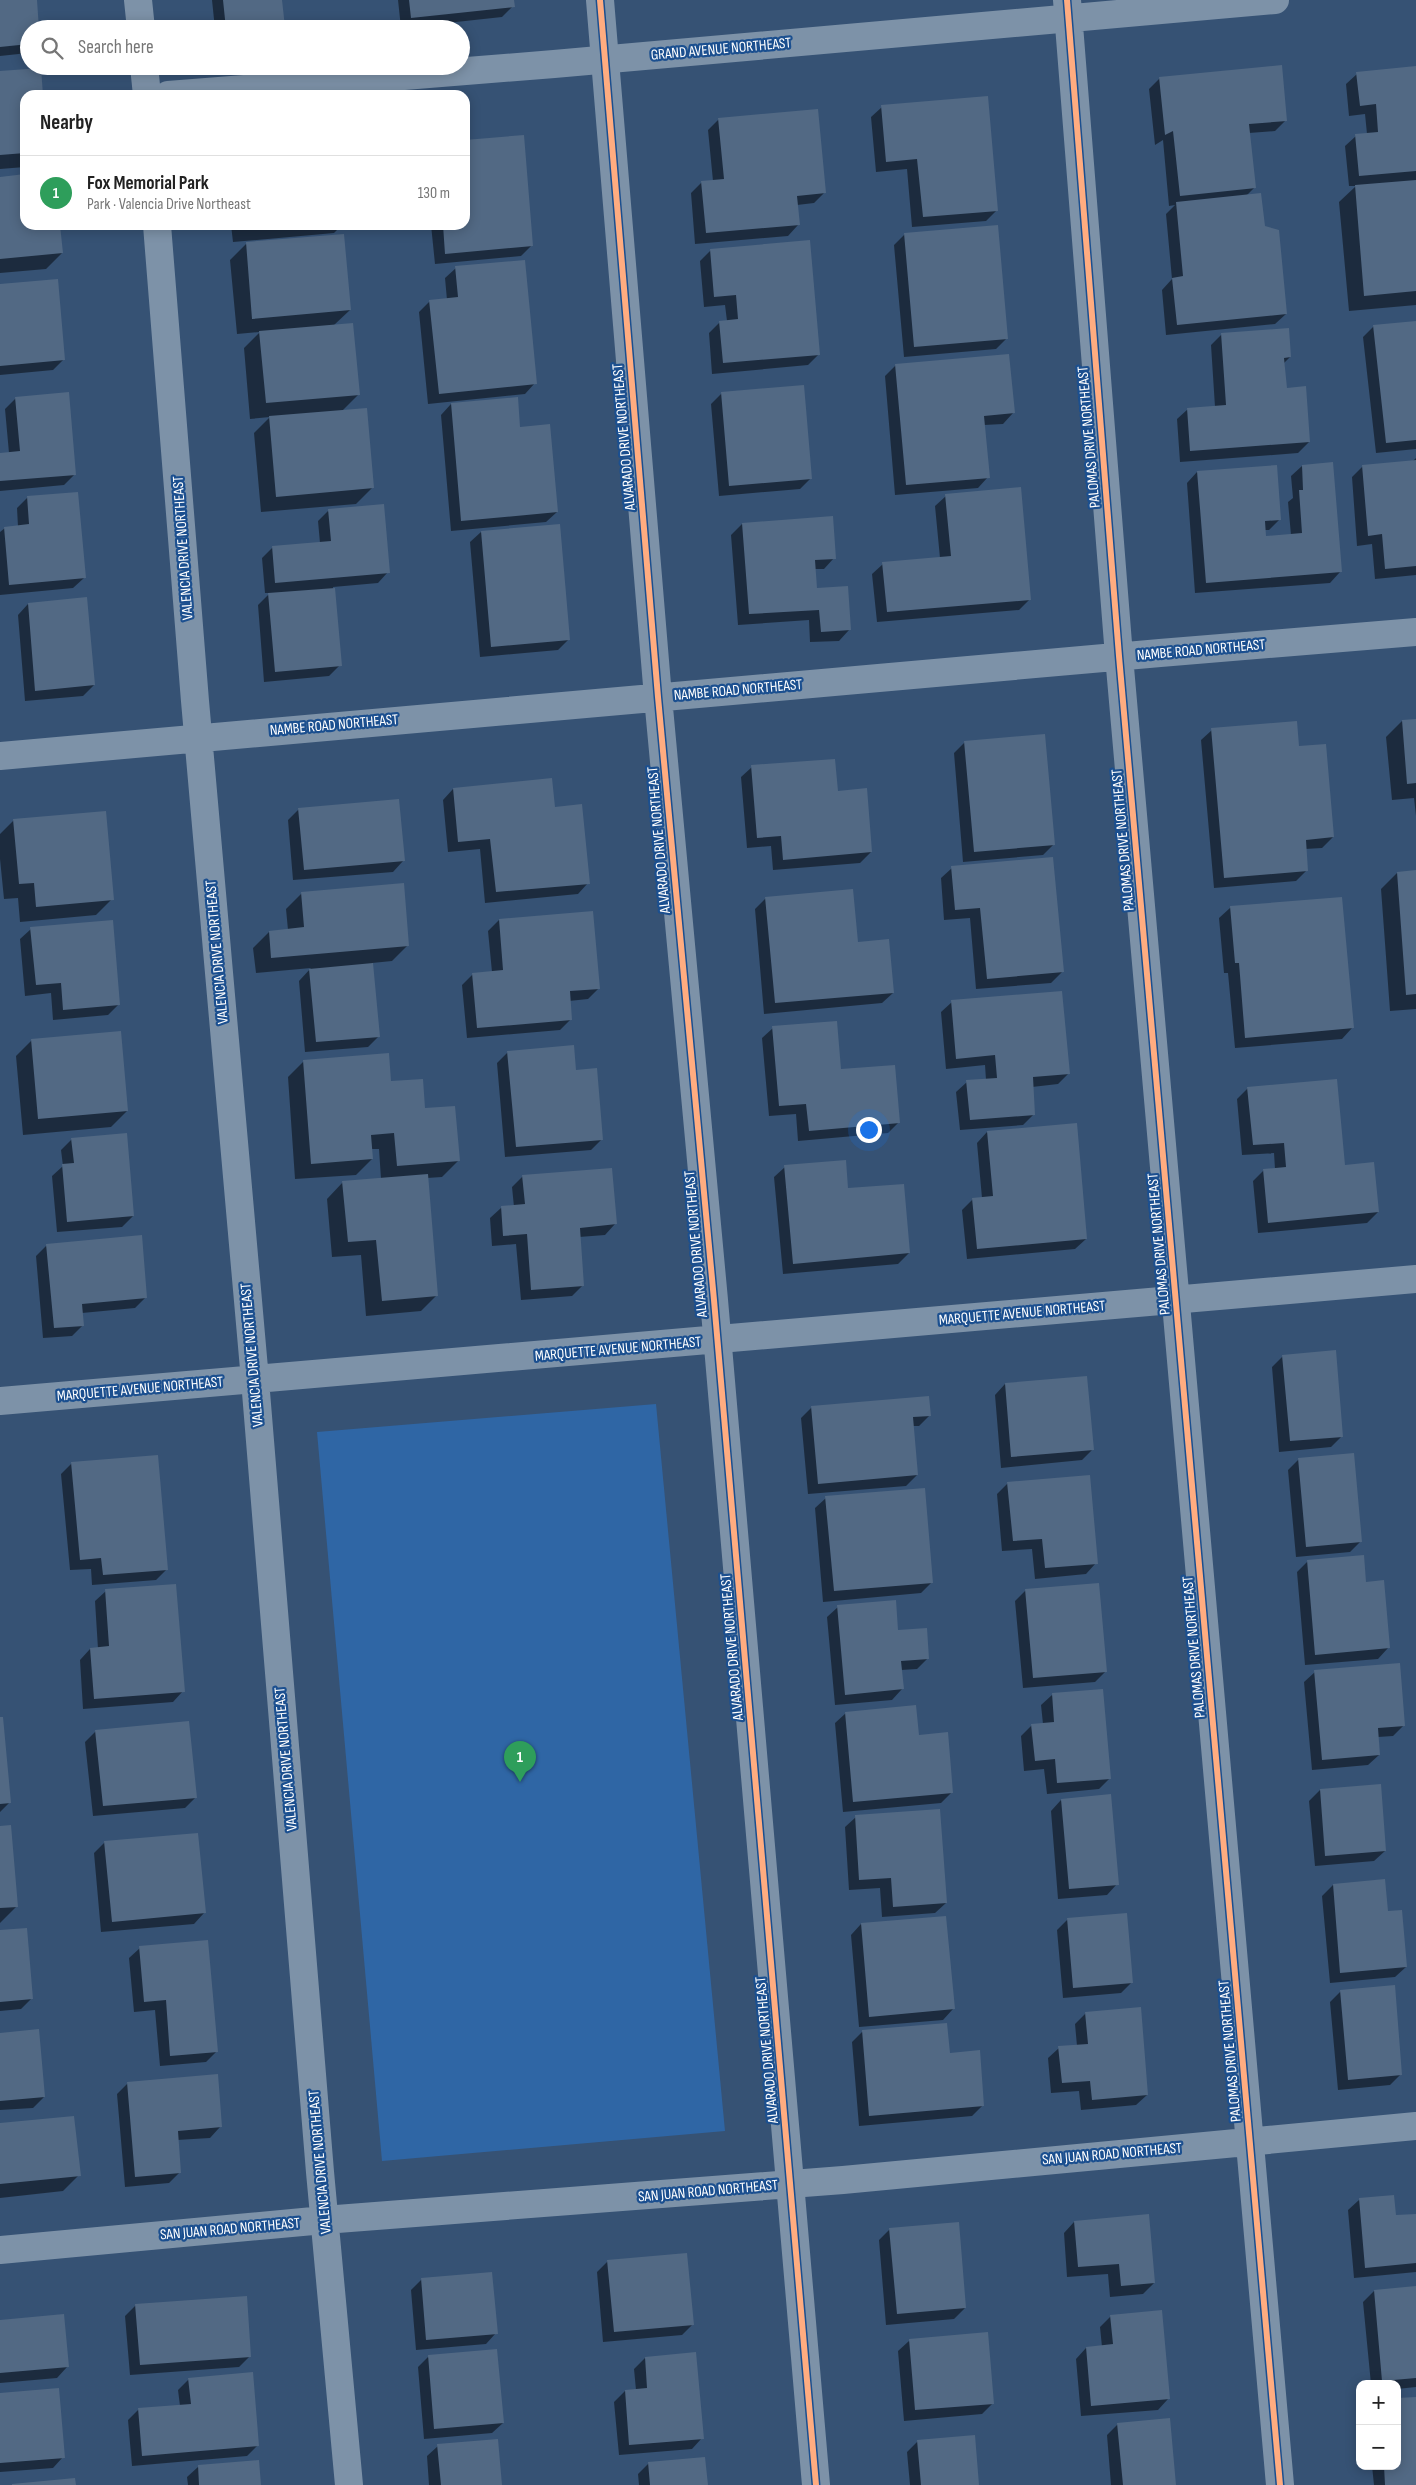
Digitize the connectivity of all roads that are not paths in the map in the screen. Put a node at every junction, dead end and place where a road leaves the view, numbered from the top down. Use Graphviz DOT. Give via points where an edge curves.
graph roads {
  1 [pos="138,0"];
  2 [pos="600,0"];
  3 [pos="1275,0"];
  4 [pos="1068,8"];
  5 [pos="140,20"];
  6 [pos="606,59"];
  7 [pos="470,70"];
  8 [pos="145,75"];
  9 [pos="411,75"];
  10 [pos="146,90"];
  11 [pos="229,90"];
  12 [pos="157,230"];
  13 [pos="1416,632"];
  14 [pos="1119,656"];
  15 [pos="658,697"];
  16 [pos="198,738"];
  17 [pos="0,756"];
  18 [pos="1416,1279"];
  19 [pos="1176,1299"];
  20 [pos="718,1340"];
  21 [pos="255,1380"];
  22 [pos="0,1401"];
  23 [pos="1416,2126"];
  24 [pos="1250,2142"];
  25 [pos="791,2184"];
  26 [pos="324,2220"];
  27 [pos="0,2250"];
  28 [pos="349,2485"];
  29 [pos="816,2485"];
  30 [pos="1280,2485"];
  1 -- 5 [label="street"];
  2 -- 6 [label="street, ALVARADO DRIVE NORTHEAST"];
  3 -- 4 [label="street, GRAND AVENUE NORTHEAST"];
  4 -- 6 [label="street, GRAND AVENUE NORTHEAST"];
  4 -- 14 [label="street, PALOMAS DRIVE NORTHEAST"];
  6 -- 7 [label="street, GRAND AVENUE NORTHEAST"];
  6 -- 15 [label="street, ALVARADO DRIVE NORTHEAST"];
  8 -- 10 [label="street"];
  9 -- 11 [label="street, GRAND AVENUE NORTHEAST"];
  12 -- 16 [label="street, VALENCIA DRIVE NORTHEAST"];
  13 -- 14 [label="street, NAMBE ROAD NORTHEAST"];
  14 -- 15 [label="street, NAMBE ROAD NORTHEAST"];
  14 -- 19 [label="street, PALOMAS DRIVE NORTHEAST"];
  15 -- 16 [label="street, NAMBE ROAD NORTHEAST"];
  15 -- 20 [label="street, ALVARADO DRIVE NORTHEAST"];
  16 -- 17 [label="street, NAMBE ROAD NORTHEAST"];
  16 -- 21 [label="street, VALENCIA DRIVE NORTHEAST"];
  18 -- 19 [label="street, MARQUETTE AVENUE NORTHEAST"];
  19 -- 20 [label="street, MARQUETTE AVENUE NORTHEAST"];
  19 -- 24 [label="street, PALOMAS DRIVE NORTHEAST"];
  20 -- 21 [label="street, MARQUETTE AVENUE NORTHEAST"];
  20 -- 25 [label="street, ALVARADO DRIVE NORTHEAST"];
  21 -- 22 [label="street, MARQUETTE AVENUE NORTHEAST"];
  21 -- 26 [label="street, VALENCIA DRIVE NORTHEAST"];
  23 -- 24 [label="street, SAN JUAN ROAD NORTHEAST"];
  24 -- 25 [label="street, SAN JUAN ROAD NORTHEAST"];
  24 -- 30 [label="street, PALOMAS DRIVE NORTHEAST"];
  25 -- 26 [label="street, SAN JUAN ROAD NORTHEAST"];
  25 -- 29 [label="street, ALVARADO DRIVE NORTHEAST"];
  26 -- 27 [label="street, SAN JUAN ROAD NORTHEAST"];
  26 -- 28 [label="street, VALENCIA DRIVE NORTHEAST"];
}
